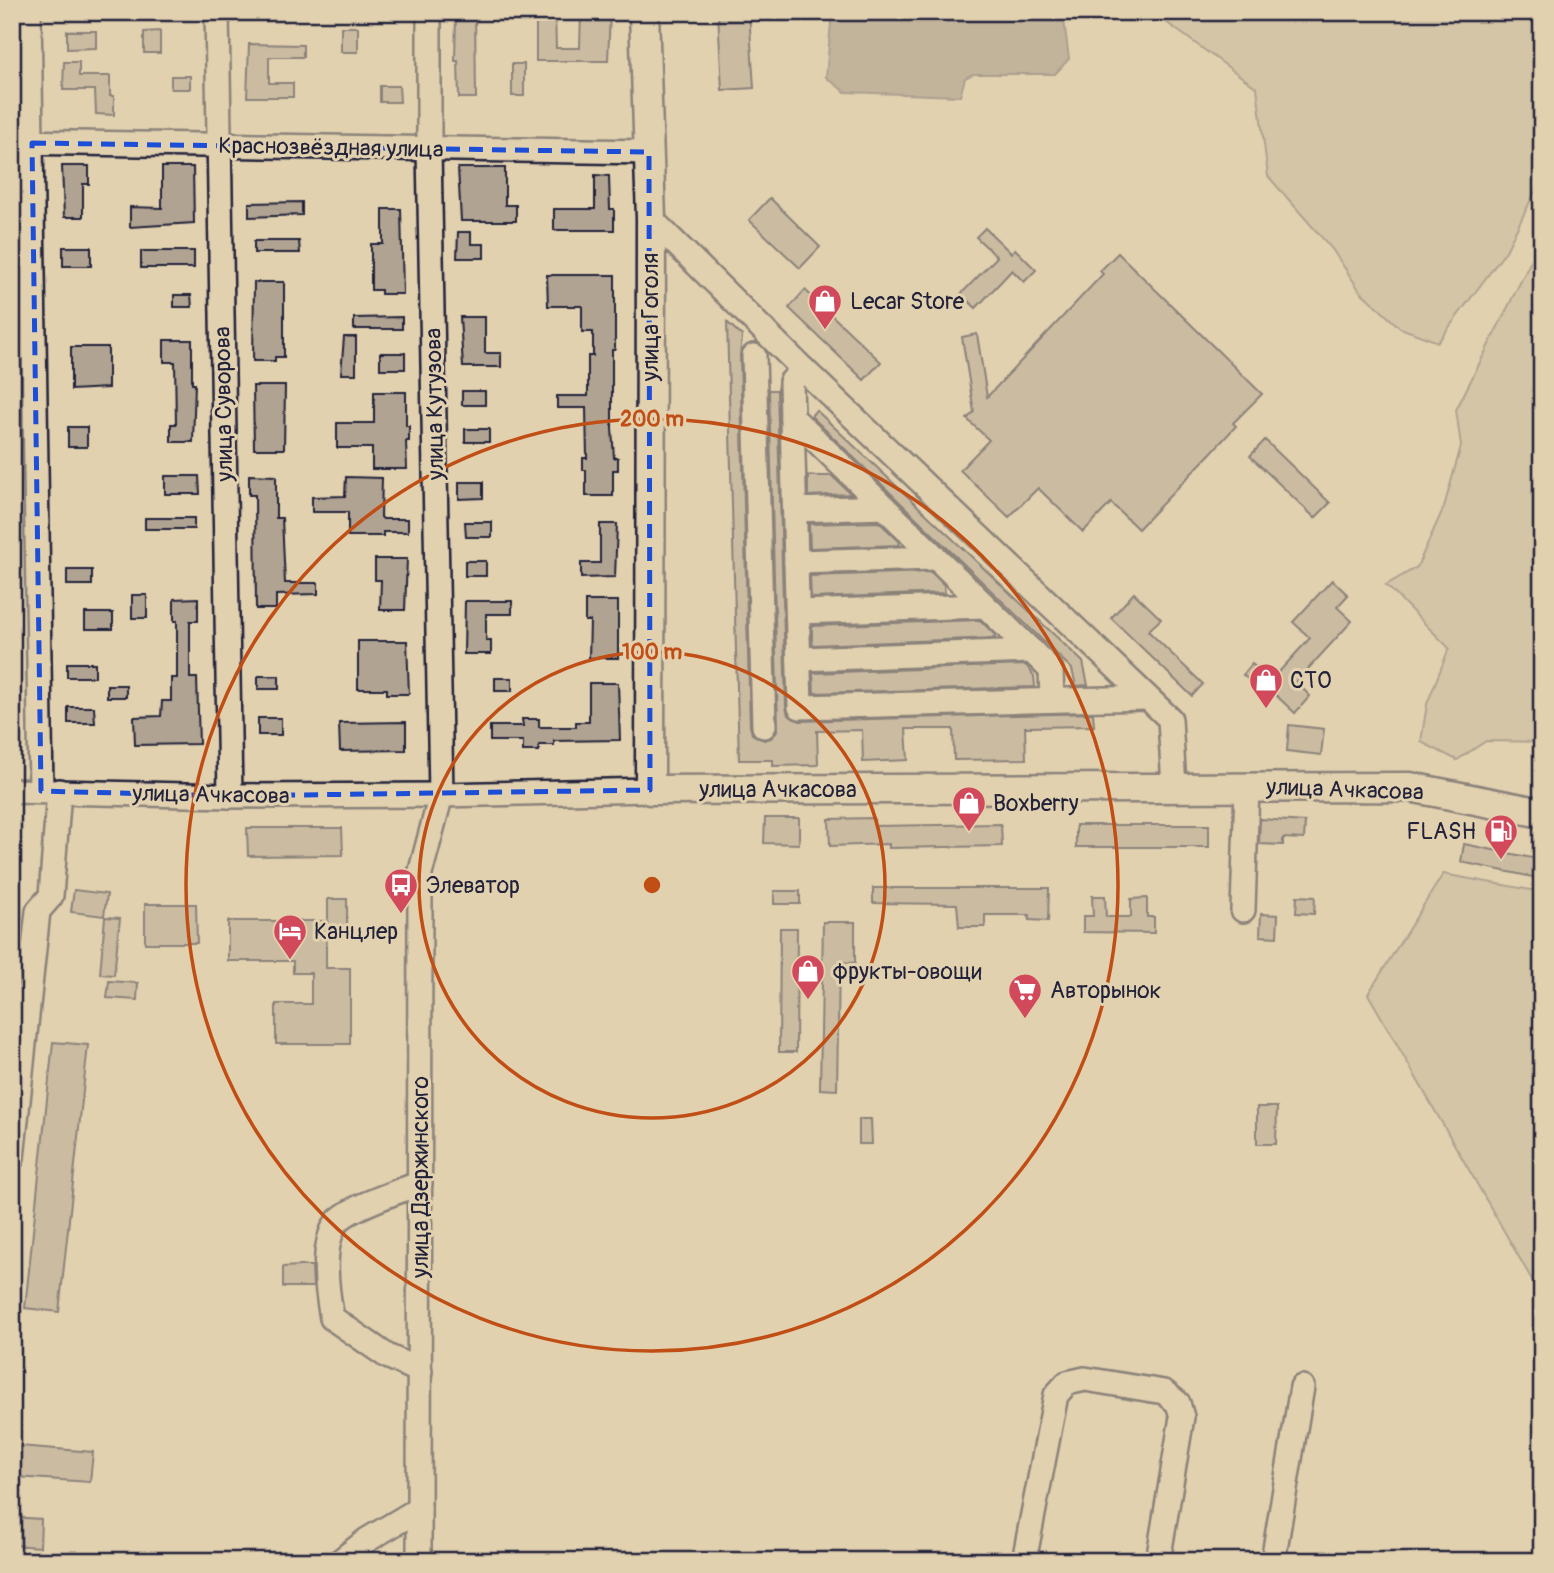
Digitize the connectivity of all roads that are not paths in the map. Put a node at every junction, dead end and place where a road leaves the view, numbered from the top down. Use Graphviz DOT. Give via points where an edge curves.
graph roads {
  1 [pos="29,12"];
  2 [pos="217,12"];
  3 [pos="429,12"];
  4 [pos="644,12"];
  5 [pos="22,142"];
  6 [pos="219,144"];
  7 [pos="429,149"];
  8 [pos="649,152"];
  9 [pos="650,219"];
  10 [pos="754,356"];
  11 [pos="803,369"];
  12 [pos="756,413"];
  13 [pos="792,414"];
  14 [pos="884,507"];
  15 [pos="794,510"];
  16 [pos="936,558"];
  17 [pos="796,562"];
  18 [pos="985,606"];
  19 [pos="797,612"];
  20 [pos="1032,651"];
  21 [pos="799,659"];
  22 [pos="1147,698"];
  23 [pos="1052,700"];
  24 [pos="764,726"];
  25 [pos="1174,787"];
  26 [pos="1247,787"];
  27 [pos="650,790"];
  28 [pos="12,791"];
  29 [pos="50,791"];
  30 [pos="441,795"];
  31 [pos="230,796"];
  32 [pos="1542,813"];
  33 [pos="1243,910"];
  34 [pos="12,1158"];
  35 [pos="420,1183"];
  36 [pos="420,1371"];
  37 [pos="1303,1387"];
  38 [pos="419,1509"];
  39 [pos="340,1561"];
  40 [pos="419,1561"];
  41 [pos="1024,1561"];
  42 [pos="1158,1561"];
  43 [pos="1273,1561"];
  1 -- 5 [label="street"];
  2 -- 6 [label="street, улица Суворова"];
  3 -- 7 [label="street, улица Кутузова"];
  4 -- 8 [label="main road, улица Гоголя"];
  5 -- 6 [label="street, Краснозвёздная улица"];
  5 -- 29 [label="street"];
  6 -- 7 [label="street, Краснозвёздная улица"];
  6 -- 31 [label="street, улица Суворова"];
  7 -- 8 [label="street, Краснозвёздная улица"];
  7 -- 30 [label="street, улица Кутузова"];
  8 -- 9 [label="main road, улица Гоголя"];
  9 -- 11 [label="street"];
  9 -- 27 [label="main road, улица Гоголя"];
  10 -- 12 [label="street"];
  11 -- 13 [label="street" via="791,382"];
  11 -- 22 [label="street"];
  12 -- 13 [label="street"];
  12 -- 24 [label="street"];
  13 -- 14 [label="street"];
  13 -- 15 [label="street"];
  14 -- 15 [label="street"];
  14 -- 16 [label="street"];
  15 -- 17 [label="street"];
  16 -- 17 [label="street"];
  16 -- 18 [label="street"];
  17 -- 19 [label="street"];
  18 -- 19 [label="street"];
  18 -- 20 [label="street"];
  19 -- 21 [label="street"];
  20 -- 21 [label="street"];
  20 -- 23 [label="street" via="1051,670"];
  21 -- 23 [label="street" via="800,707"];
  22 -- 23 [label="street"];
  22 -- 25 [label="street" via="1170,719"];
  25 -- 26 [label="main road, улица Ачкасова"];
  25 -- 27 [label="main road, улица Ачкасова"];
  26 -- 32 [label="main road, улица Ачкасова" via="1410,787"];
  26 -- 33 [label="street"];
  27 -- 30 [label="street, улица Ачкасова"];
  28 -- 29 [label="street, улица Ачкасова"];
  29 -- 31 [label="street, улица Ачкасова"];
  29 -- 34 [label="street" via="51,896 38,911"];
  30 -- 31 [label="street, улица Ачкасова"];
  30 -- 35 [label="street, улица Дзержинского" via="421,874"];
  35 -- 36 [label="street, улица Дзержинского"];
  35 -- 36 [label="street" via="356,1209 337,1222 326,1253 332,1318 387,1356"];
  36 -- 38 [label="street, улица Дзержинского"];
  37 -- 43 [label="street"];
  38 -- 39 [label="street"];
  38 -- 40 [label="street, улица Дзержинского"];
  41 -- 42 [label="street" via="1056,1395 1067,1383 1085,1379 1164,1392 1178,1402 1182,1417"];
}
